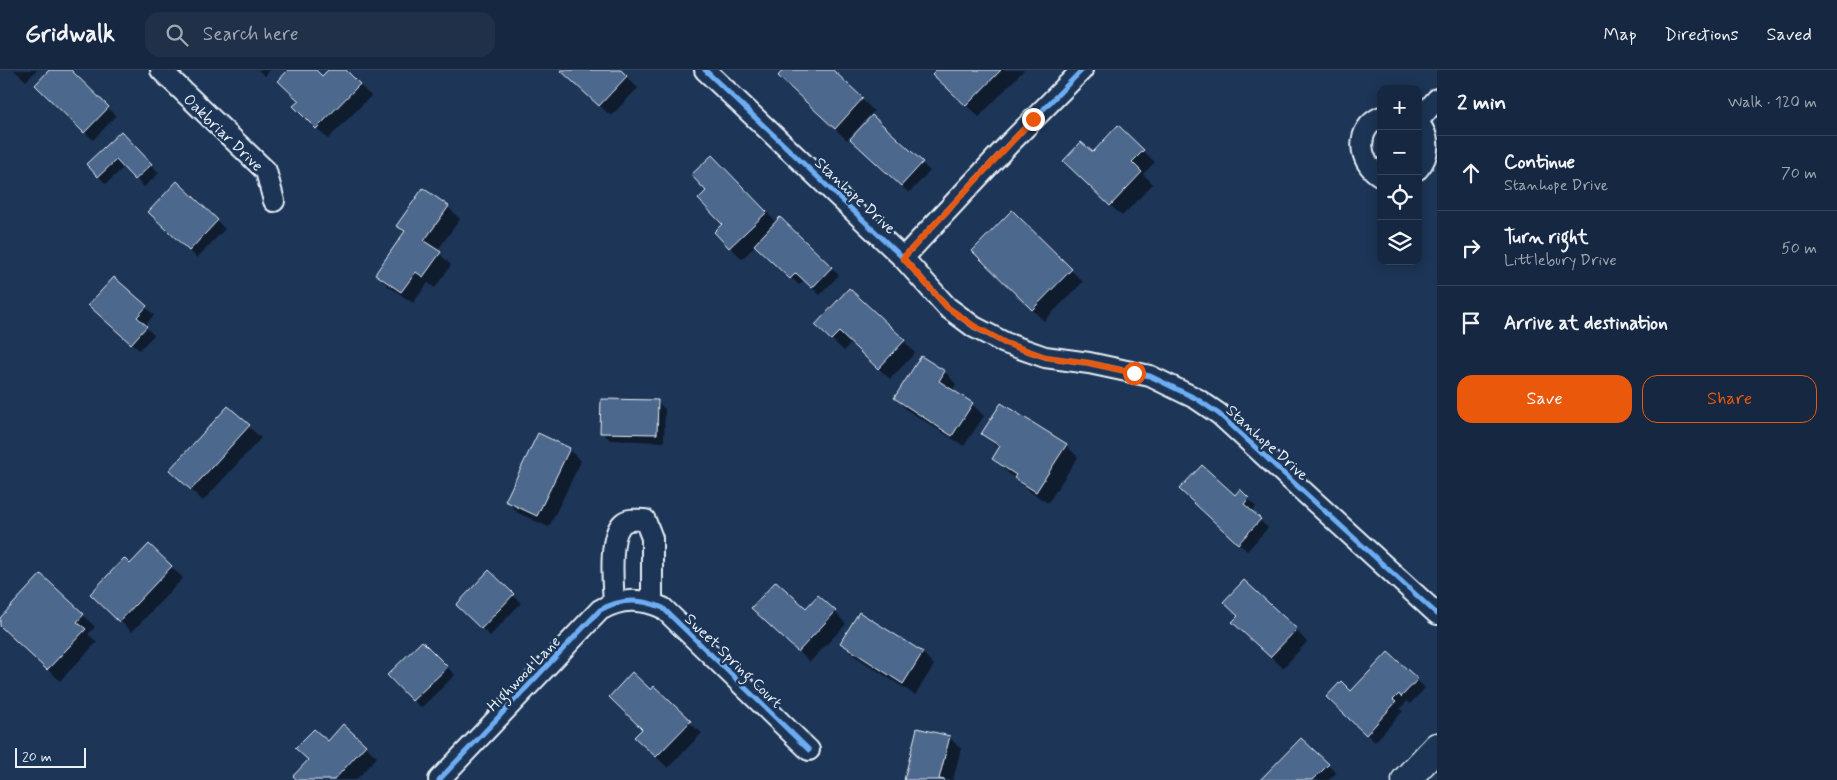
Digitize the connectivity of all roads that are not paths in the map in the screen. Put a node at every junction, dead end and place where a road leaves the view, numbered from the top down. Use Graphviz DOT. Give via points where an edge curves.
graph roads {
  1 [pos="161,70"];
  2 [pos="705,70"];
  3 [pos="1082,70"];
  4 [pos="1437,99"];
  5 [pos="1422,117"];
  6 [pos="1377,120"];
  7 [pos="1422,129"];
  8 [pos="1422,163"];
  9 [pos="1380,175"];
  10 [pos="274,201"];
  11 [pos="903,258"];
  12 [pos="643,601"];
  13 [pos="614,603"];
  14 [pos="1437,614"];
  15 [pos="1437,747"];
  16 [pos="809,750"];
  17 [pos="439,780"];
  18 [pos="1406,780"];
  1 -- 10 [label="street, Oakbriar Drive" via="266,171"];
  2 -- 11 [label="street, Stanhope Drive"];
  3 -- 11 [label="street"];
  4 -- 5 [label="street"];
  6 -- 9 [label="street" via="1366,130 1362,148 1368,166"];
  7 -- 8 [label="street" via="1428,145"];
  11 -- 14 [label="street, Stanhope Drive" via="947,307 1005,343 1046,357 1150,376 1219,414"];
  12 -- 13 [label="street, Highwood Lane"];
  12 -- 13 [label="street" via="652,538 645,520 633,519 623,523 614,542"];
  12 -- 16 [label="street, Sweet Spring Court" via="662,608"];
  13 -- 17 [label="street, Highwood Lane" via="600,610"];
  15 -- 18 [label="street"];
}
